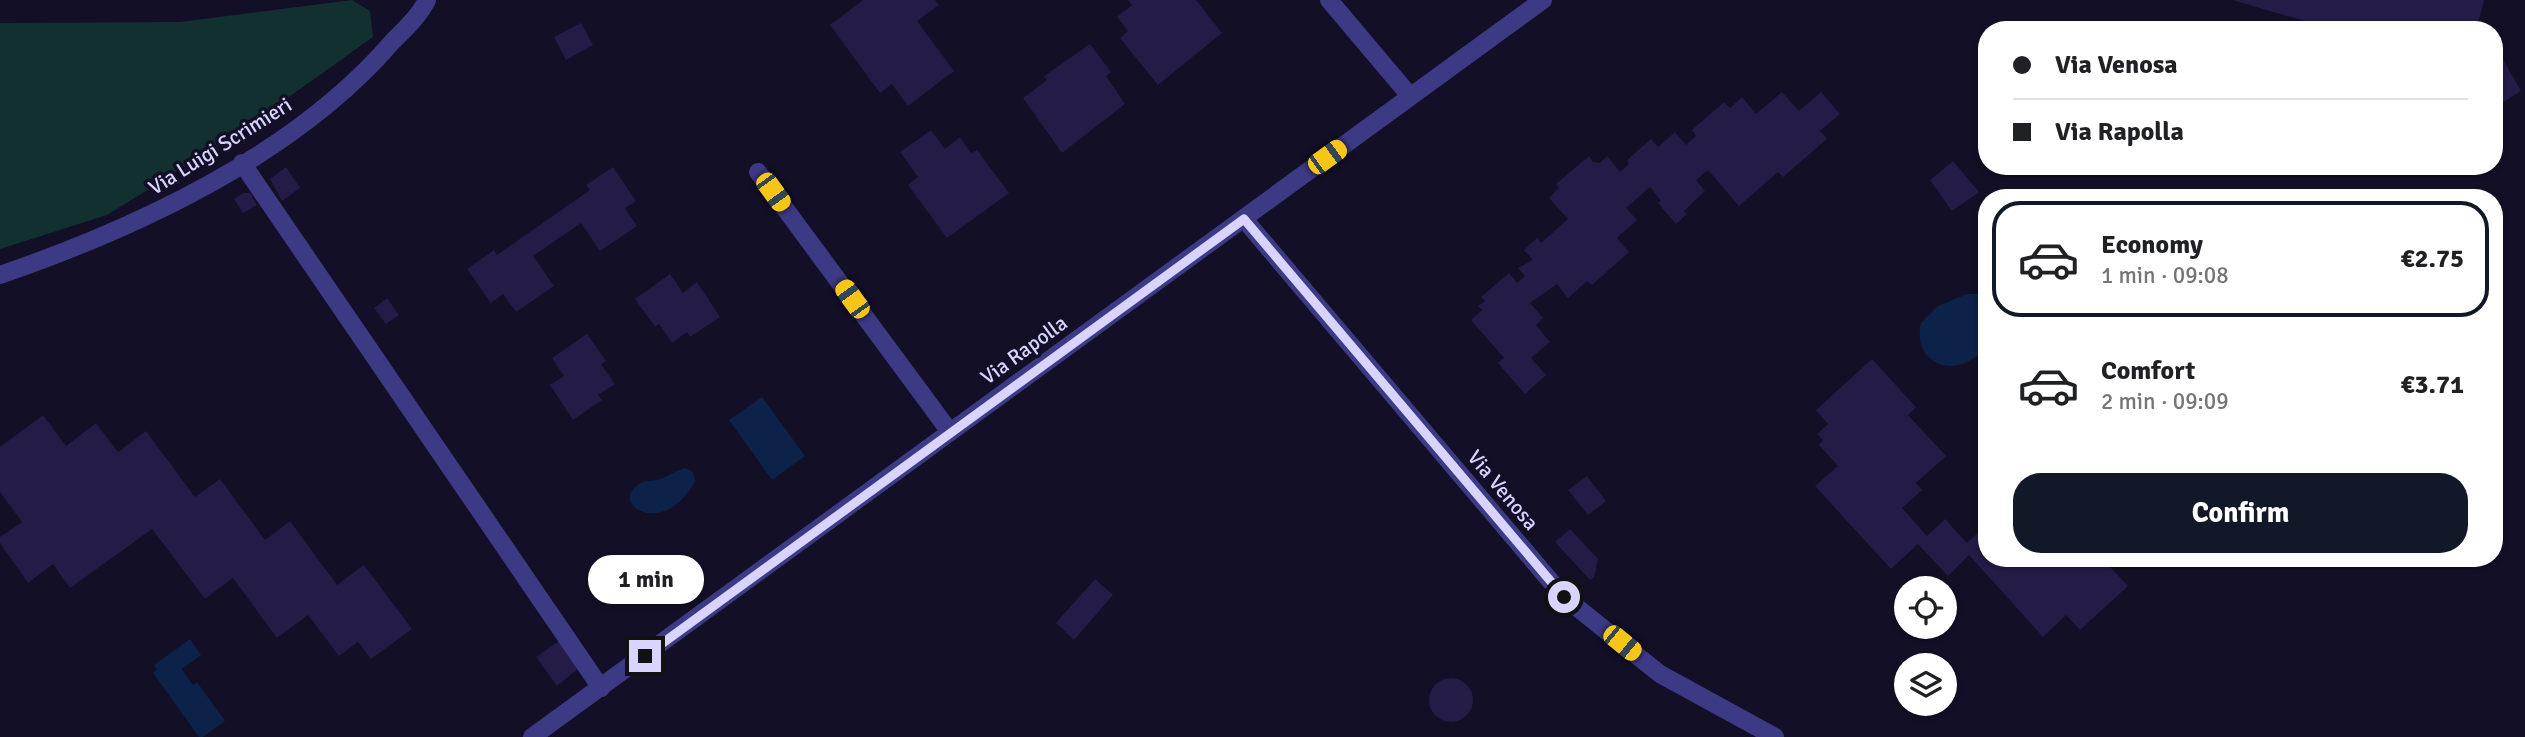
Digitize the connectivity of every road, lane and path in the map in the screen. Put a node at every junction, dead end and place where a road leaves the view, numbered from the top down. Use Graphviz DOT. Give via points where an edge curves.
graph roads {
  1 [pos="426,0"];
  2 [pos="1329,0"];
  3 [pos="1543,0"];
  4 [pos="1410,96"];
  5 [pos="242,163"];
  6 [pos="758,172"];
  7 [pos="1244,219"];
  8 [pos="0,275"];
  9 [pos="950,432"];
  10 [pos="601,688"];
  11 [pos="532,737"];
  12 [pos="1774,737"];
  1 -- 5 [label="street, Via Luigi Scrimieri" via="365,75 274,145"];
  2 -- 4 [label="street"];
  3 -- 4 [label="street, Via Rapolla"];
  4 -- 7 [label="street, Via Rapolla"];
  5 -- 8 [label="street, Via Luigi Scrimieri" via="151,216"];
  5 -- 10 [label="street"];
  6 -- 9 [label="street"];
  7 -- 9 [label="street, Via Rapolla"];
  7 -- 12 [label="street, Via Venosa" via="1564,597 1660,674"];
  9 -- 10 [label="street, Via Rapolla"];
  10 -- 11 [label="street, Via Rapolla"];
}
